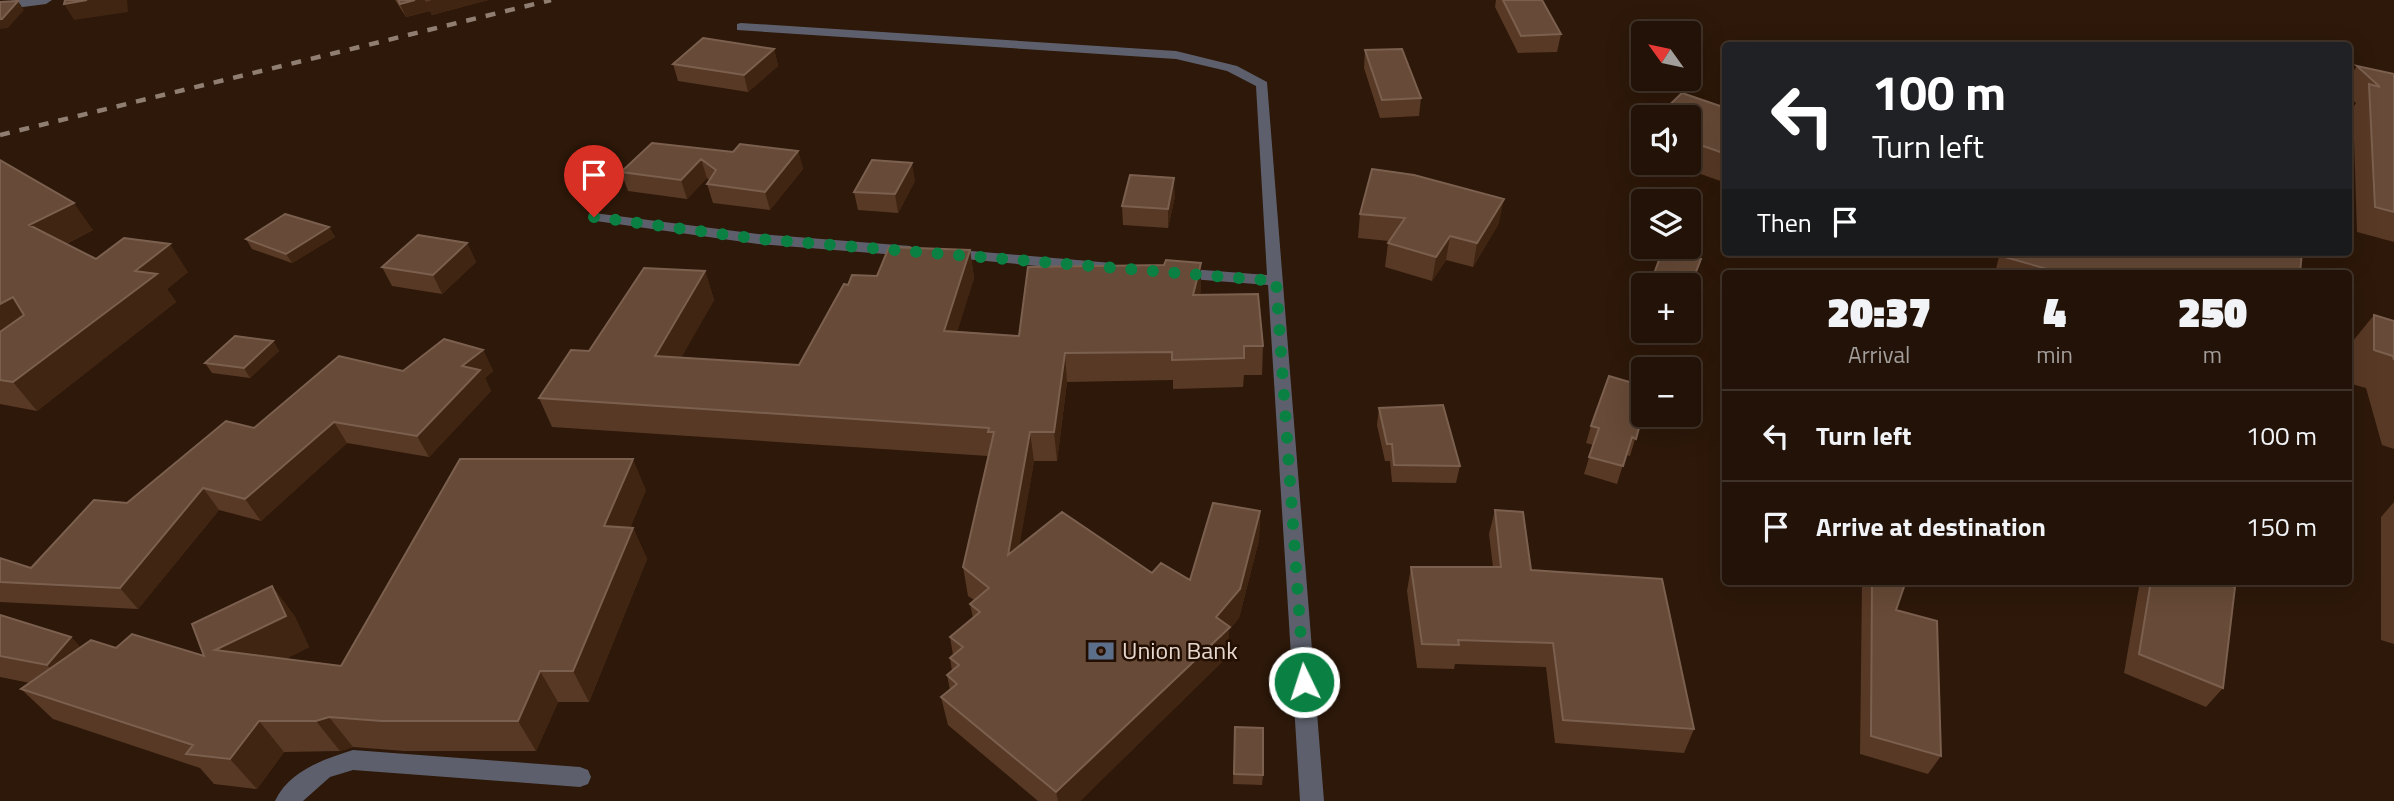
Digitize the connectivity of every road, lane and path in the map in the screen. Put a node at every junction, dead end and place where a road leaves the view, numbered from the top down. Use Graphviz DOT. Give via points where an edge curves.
graph roads {
  1 [pos="46,0"];
  2 [pos="0,6"];
  3 [pos="741,27"];
  4 [pos="594,217"];
  5 [pos="1126,269"];
  6 [pos="1167,272"];
  7 [pos="1276,281"];
  8 [pos="580,777"];
  9 [pos="287,801"];
  10 [pos="1312,801"];
  1 -- 2 [label="street"];
  3 -- 7 [label="street" via="1164,54 1226,65 1250,75 1262,85"];
  4 -- 5 [label="street" via="758,239"];
  6 -- 7 [label="street"];
  7 -- 10 [label="street"];
  8 -- 9 [label="street" via="354,760 323,769"];
}
